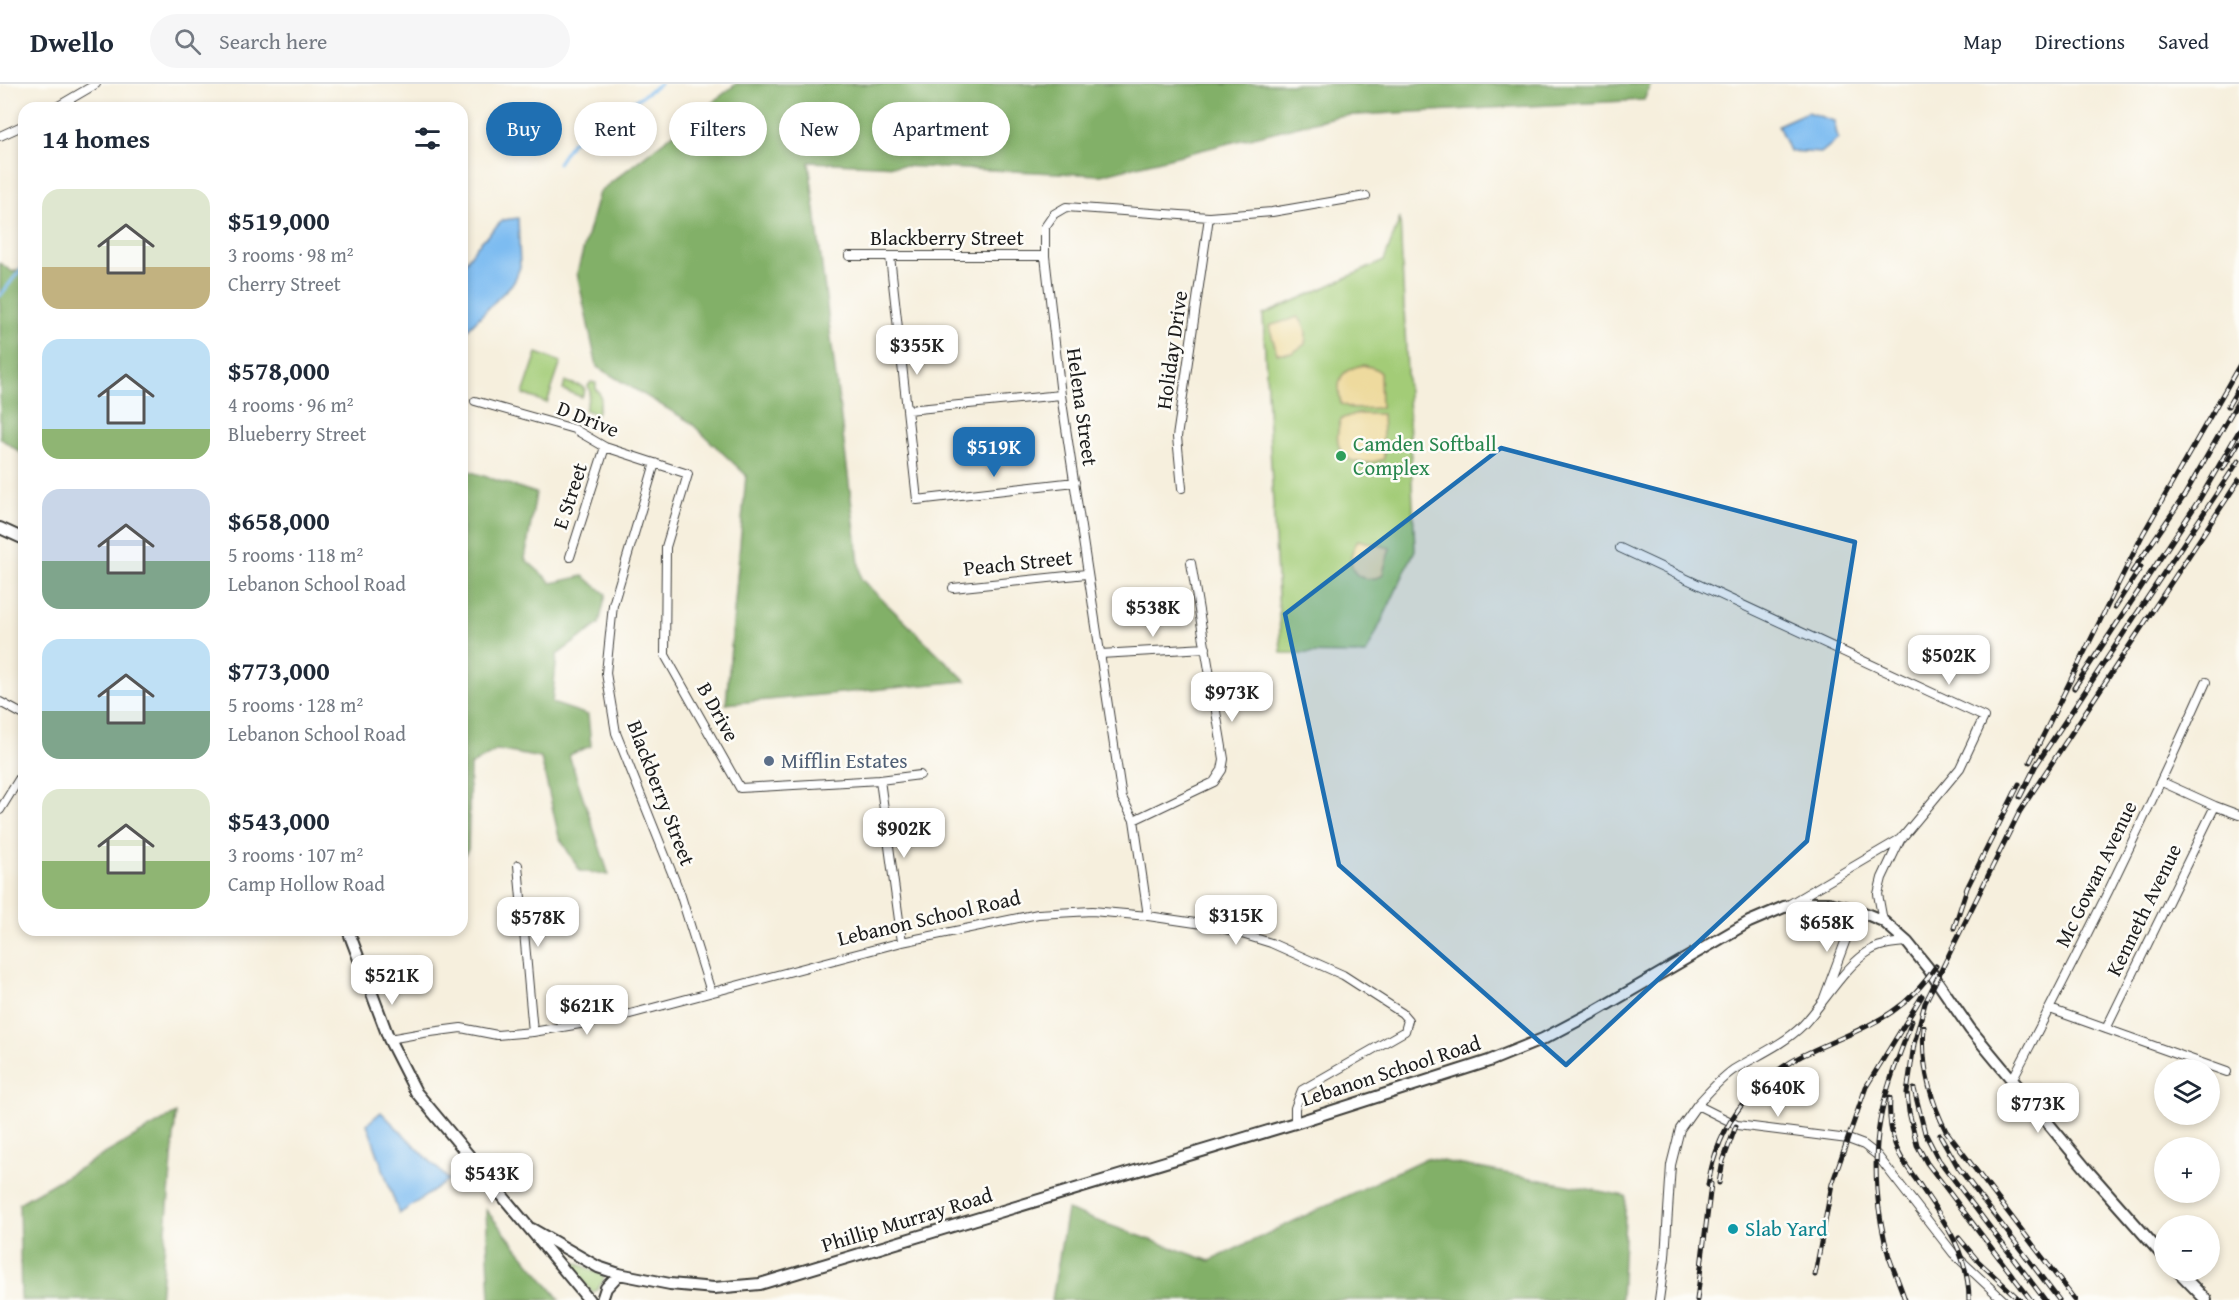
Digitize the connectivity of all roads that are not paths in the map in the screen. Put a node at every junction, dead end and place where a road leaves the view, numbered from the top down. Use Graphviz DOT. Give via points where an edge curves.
graph roads {
  1 [pos="96,84"];
  2 [pos="65,102"];
  3 [pos="18,128"];
  4 [pos="0,136"];
  5 [pos="1366,196"];
  6 [pos="1209,217"];
  7 [pos="849,256"];
  8 [pos="890,256"];
  9 [pos="1045,256"];
  10 [pos="1060,395"];
  11 [pos="475,401"];
  12 [pos="908,410"];
  13 [pos="605,447"];
  14 [pos="655,463"];
  15 [pos="688,474"];
  16 [pos="1075,482"];
  17 [pos="1182,488"];
  18 [pos="0,528"];
  19 [pos="18,536"];
  20 [pos="1620,548"];
  21 [pos="570,557"];
  22 [pos="1191,563"];
  23 [pos="1086,574"];
  24 [pos="953,588"];
  25 [pos="1206,648"];
  26 [pos="1100,654"];
  27 [pos="2206,682"];
  28 [pos="0,702"];
  29 [pos="18,712"];
  30 [pos="921,775"];
  31 [pos="880,780"];
  32 [pos="18,781"];
  33 [pos="2162,782"];
  34 [pos="2215,806"];
  35 [pos="0,810"];
  36 [pos="2239,815"];
  37 [pos="1134,819"];
  38 [pos="1902,838"];
  39 [pos="518,865"];
  40 [pos="1784,907"];
  41 [pos="1857,910"];
  42 [pos="1148,916"];
  43 [pos="1883,921"];
  44 [pos="350,936"];
  45 [pos="902,942"];
  46 [pos="1907,942"];
  47 [pos="711,992"];
  48 [pos="1821,1005"];
  49 [pos="2050,1009"];
  50 [pos="2106,1029"];
  51 [pos="533,1032"];
  52 [pos="390,1040"];
  53 [pos="2227,1072"];
  54 [pos="2012,1080"];
  55 [pos="1697,1105"];
  56 [pos="1295,1123"];
  57 [pos="532,1229"];
  58 [pos="2154,1246"];
  59 [pos="619,1274"];
  60 [pos="2187,1281"];
  61 [pos="589,1300"];
  62 [pos="602,1300"];
  63 [pos="1659,1300"];
  64 [pos="2003,1300"];
  65 [pos="2205,1300"];
  1 -- 2 [label="street"];
  3 -- 4 [label="street"];
  5 -- 6 [label="street, Helena Street" via="1272,212"];
  6 -- 9 [label="street, Helena Street" via="1065,207 1045,227"];
  6 -- 17 [label="street, Holiday Drive" via="1177,437"];
  7 -- 8 [label="street, Blackberry Street"];
  8 -- 9 [label="street, Blackberry Street"];
  8 -- 12 [label="street"];
  9 -- 10 [label="street, Helena Street"];
  10 -- 12 [label="street"];
  10 -- 16 [label="street, Helena Street"];
  11 -- 13 [label="street, D Drive" via="574,429"];
  12 -- 16 [label="street" via="917,500"];
  13 -- 14 [label="street, D Drive"];
  13 -- 21 [label="street, E Street"];
  14 -- 15 [label="street, D Drive"];
  14 -- 47 [label="street, Blackberry Street" via="613,605 606,673 616,733 680,893"];
  15 -- 31 [label="street, B Drive" via="666,547 665,655 740,788"];
  16 -- 23 [label="street, Helena Street"];
  18 -- 19 [label="street"];
  20 -- 38 [label="street" via="1984,717 1960,768"];
  22 -- 25 [label="street"];
  23 -- 24 [label="street, Peach Street"];
  23 -- 26 [label="street, Helena Street"];
  25 -- 26 [label="street"];
  25 -- 37 [label="street" via="1224,759 1222,770 1214,782"];
  26 -- 37 [label="street, Helena Street" via="1122,798"];
  27 -- 33 [label="street, Mc Gowan Avenue"];
  28 -- 29 [label="street"];
  30 -- 31 [label="street, B Drive"];
  31 -- 45 [label="street"];
  32 -- 35 [label="street"];
  33 -- 34 [label="street"];
  33 -- 49 [label="street, Mc Gowan Avenue"];
  34 -- 36 [label="street"];
  34 -- 50 [label="street, Kenneth Avenue"];
  37 -- 42 [label="street, Helena Street"];
  38 -- 40 [label="street"];
  38 -- 43 [label="street" via="1878,894"];
  39 -- 51 [label="street"];
  40 -- 41 [label="street, Lebanon School Road" via="1828,903"];
  40 -- 56 [label="street, Lebanon School Road" via="1749,922 1543,1039 1468,1068"];
  41 -- 43 [label="street, Lebanon School Road"];
  41 -- 48 [label="street"];
  42 -- 45 [label="street, Lebanon School Road" via="1092,911 1038,914"];
  42 -- 56 [label="street, Lebanon School Road" via="1215,926 1270,943 1343,975 1408,1020 1405,1030 1302,1090 1294,1108"];
  43 -- 46 [label="street, Lebanon School Road"];
  44 -- 52 [label="street"];
  45 -- 47 [label="street, Lebanon School Road"];
  46 -- 48 [label="street" via="1888,944 1858,960"];
  46 -- 54 [label="street, Lebanon School Road"];
  47 -- 51 [label="street, Lebanon School Road" via="615,1018"];
  48 -- 55 [label="street" via="1791,1036 1731,1072"];
  49 -- 50 [label="street"];
  49 -- 54 [label="street, Mc Gowan Avenue"];
  50 -- 53 [label="street"];
  51 -- 52 [label="street, Lebanon School Road" via="497,1035 461,1028"];
  52 -- 57 [label="street" via="416,1092"];
  54 -- 58 [label="street, Lebanon School Road"];
  55 -- 63 [label="street" via="1680,1129 1671,1165"];
  55 -- 64 [label="street" via="1737,1125 1848,1139 1864,1145 1877,1155 1953,1253"];
  56 -- 59 [label="street, Phillip Murray Road" via="760,1284 714,1288"];
  57 -- 59 [label="street, Phillip Murray Road" via="598,1267"];
  57 -- 61 [label="street"];
  59 -- 62 [label="street" via="606,1288"];
  60 -- 65 [label="street"];
}
